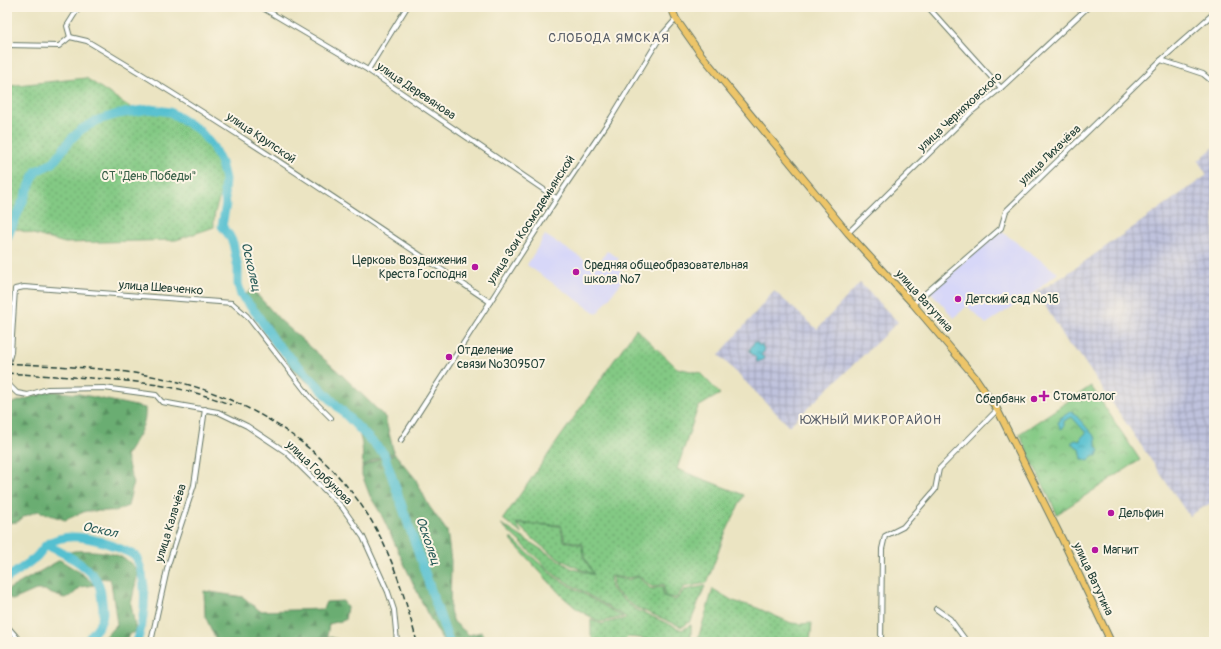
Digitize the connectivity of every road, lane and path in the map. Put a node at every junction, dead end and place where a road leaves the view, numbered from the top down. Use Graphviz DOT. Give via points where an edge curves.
graph roads {
  1 [pos="79,7"];
  2 [pos="261,7"];
  3 [pos="407,7"];
  4 [pos="672,7"];
  5 [pos="928,7"];
  6 [pos="1086,8"];
  7 [pos="1214,13"];
  8 [pos="676,19"];
  9 [pos="70,37"];
  10 [pos="7,45"];
  11 [pos="1161,60"];
  12 [pos="368,70"];
  13 [pos="1214,83"];
  14 [pos="1001,88"];
  15 [pos="556,198"];
  16 [pos="848,233"];
  17 [pos="490,302"];
  18 [pos="913,304"];
  19 [pos="7,367"];
  20 [pos="7,378"];
  21 [pos="205,410"];
  22 [pos="998,410"];
  23 [pos="331,418"];
  24 [pos="235,421"];
  25 [pos="233,426"];
  26 [pos="401,440"];
  27 [pos="936,609"];
  28 [pos="7,626"];
  29 [pos="1109,640"];
  30 [pos="21,642"];
  31 [pos="151,642"];
  32 [pos="397,642"];
  33 [pos="881,642"];
  34 [pos="967,642"];
  35 [pos="1102,642"];
  1 -- 9 [label="street" via="67,26"];
  2 -- 12 [label="street, улица Деревянова"];
  3 -- 12 [label="street"];
  4 -- 8 [label="main road, улица Ватутина"];
  5 -- 14 [label="street"];
  6 -- 14 [label="street, улица Черняховского"];
  7 -- 11 [label="street, улица Лихачёва"];
  8 -- 15 [label="street, улица Зои Космодемьянской" via="661,36"];
  8 -- 16 [label="main road, улица Ватутина" via="700,53"];
  9 -- 10 [label="street" via="59,46"];
  9 -- 17 [label="street, улица Крупской" via="87,42 172,92"];
  11 -- 13 [label="street" via="1203,74"];
  11 -- 18 [label="street, улица Лихачёва" via="1006,211 1001,228"];
  12 -- 15 [label="street, улица Деревянова"];
  14 -- 16 [label="street, улица Черняховского" via="970,113"];
  15 -- 17 [label="street, улица Зои Космодемьянской"];
  16 -- 18 [label="main road, улица Ватутина"];
  17 -- 26 [label="street, улица Зои Космодемьянской"];
  18 -- 22 [label="main road, улица Ватутина" via="975,377"];
  19 -- 23 [label="street, улица Шевченко" via="11,352 15,289 24,287 232,303 247,316 310,397"];
  20 -- 21 [label="street, улица Горбунова" via="17,393 28,395 47,389 104,388 156,395 162,402"];
  21 -- 24 [label="street, улица Горбунова" via="218,412"];
  21 -- 31 [label="street, улица Калачёва" via="194,485 168,565"];
  22 -- 29 [label="main road, улица Ватутина"];
  22 -- 33 [label="street" via="939,469 935,490 902,527 885,536 882,549"];
  24 -- 25 [label="street"];
  24 -- 32 [label="street, улица Горбунова" via="286,452 342,506 363,537 388,592 394,610"];
  27 -- 34 [label="street" via="950,619"];
  28 -- 30 [label="street"];
  29 -- 35 [label="street"];
}
